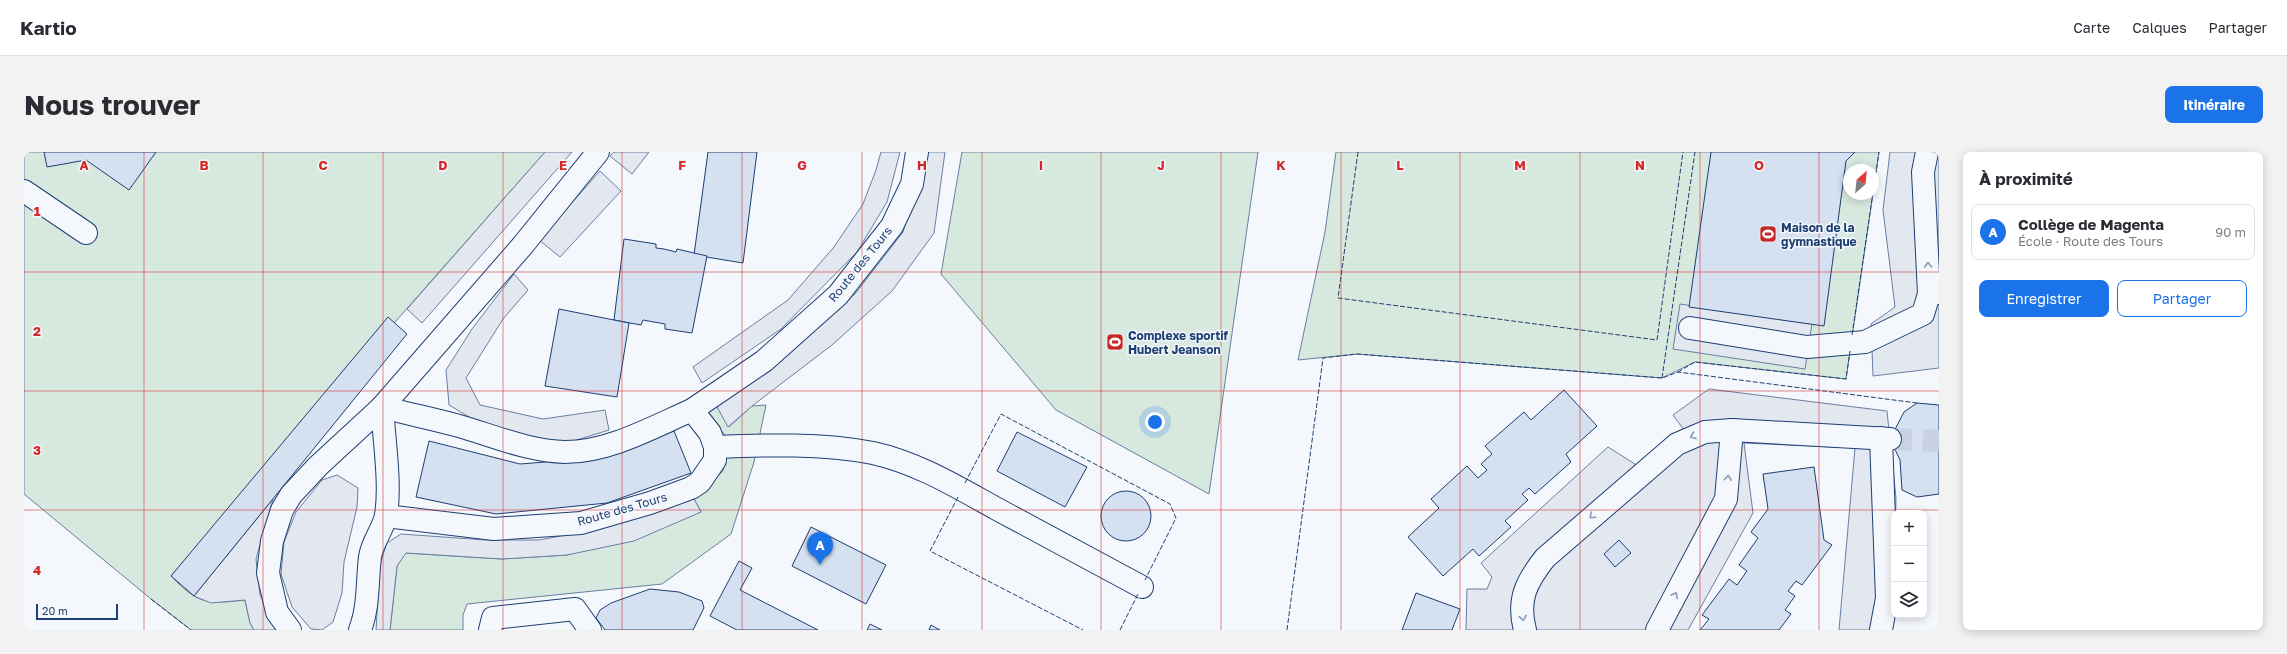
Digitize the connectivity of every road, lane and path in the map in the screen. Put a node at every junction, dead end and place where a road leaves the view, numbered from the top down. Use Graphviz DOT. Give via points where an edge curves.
graph roads {
  1 [pos="598,152"];
  2 [pos="917,152"];
  3 [pos="1927,152"];
  4 [pos="24,190"];
  5 [pos="86,233"];
  6 [pos="1934,294"];
  7 [pos="1690,328"];
  8 [pos="382,408"];
  9 [pos="692,410"];
  10 [pos="1732,430"];
  11 [pos="715,447"];
  12 [pos="386,516"];
  13 [pos="1142,587"];
  14 [pos="290,630"];
  15 [pos="360,630"];
  16 [pos="490,630"];
  17 [pos="590,630"];
  18 [pos="1525,630"];
  19 [pos="1657,630"];
  20 [pos="1881,630"];
  1 -- 8 [label="street" via="523,245"];
  2 -- 9 [label="street, Route des Tours" via="912,184 892,226 838,295 764,361"];
  6 -- 3 [label="street, one-way" via="1923,172"];
  4 -- 5 [label="street"];
  6 -- 7 [label="street" via="1923,314 1865,342 1807,347"];
  8 -- 9 [label="street, Route des Tours" via="459,426 503,441 566,452 614,443"];
  8 -- 12 [label="street"];
  8 -- 14 [label="street" via="318,466 291,495 282,510 272,541 268,573 277,612"];
  9 -- 11 [label="street" via="707,429"];
  10 -- 18 [label="street, one-way" via="1705,432 1677,444 1544,558 1532,576 1522,599"];
  19 -- 10 [label="street, one-way" via="1726,499"];
  10 -- 20 [label="street" via="1886,439 1886,598"];
  11 -- 12 [label="street, Route des Tours" via="715,460 709,471 691,488 581,523 494,529"];
  11 -- 13 [label="street" via="759,446 845,450 872,453 896,460 938,477"];
  12 -- 15 [label="street" via="370,555 365,618"];
  16 -- 17 [label="street" via="493,618 576,609"];
}
